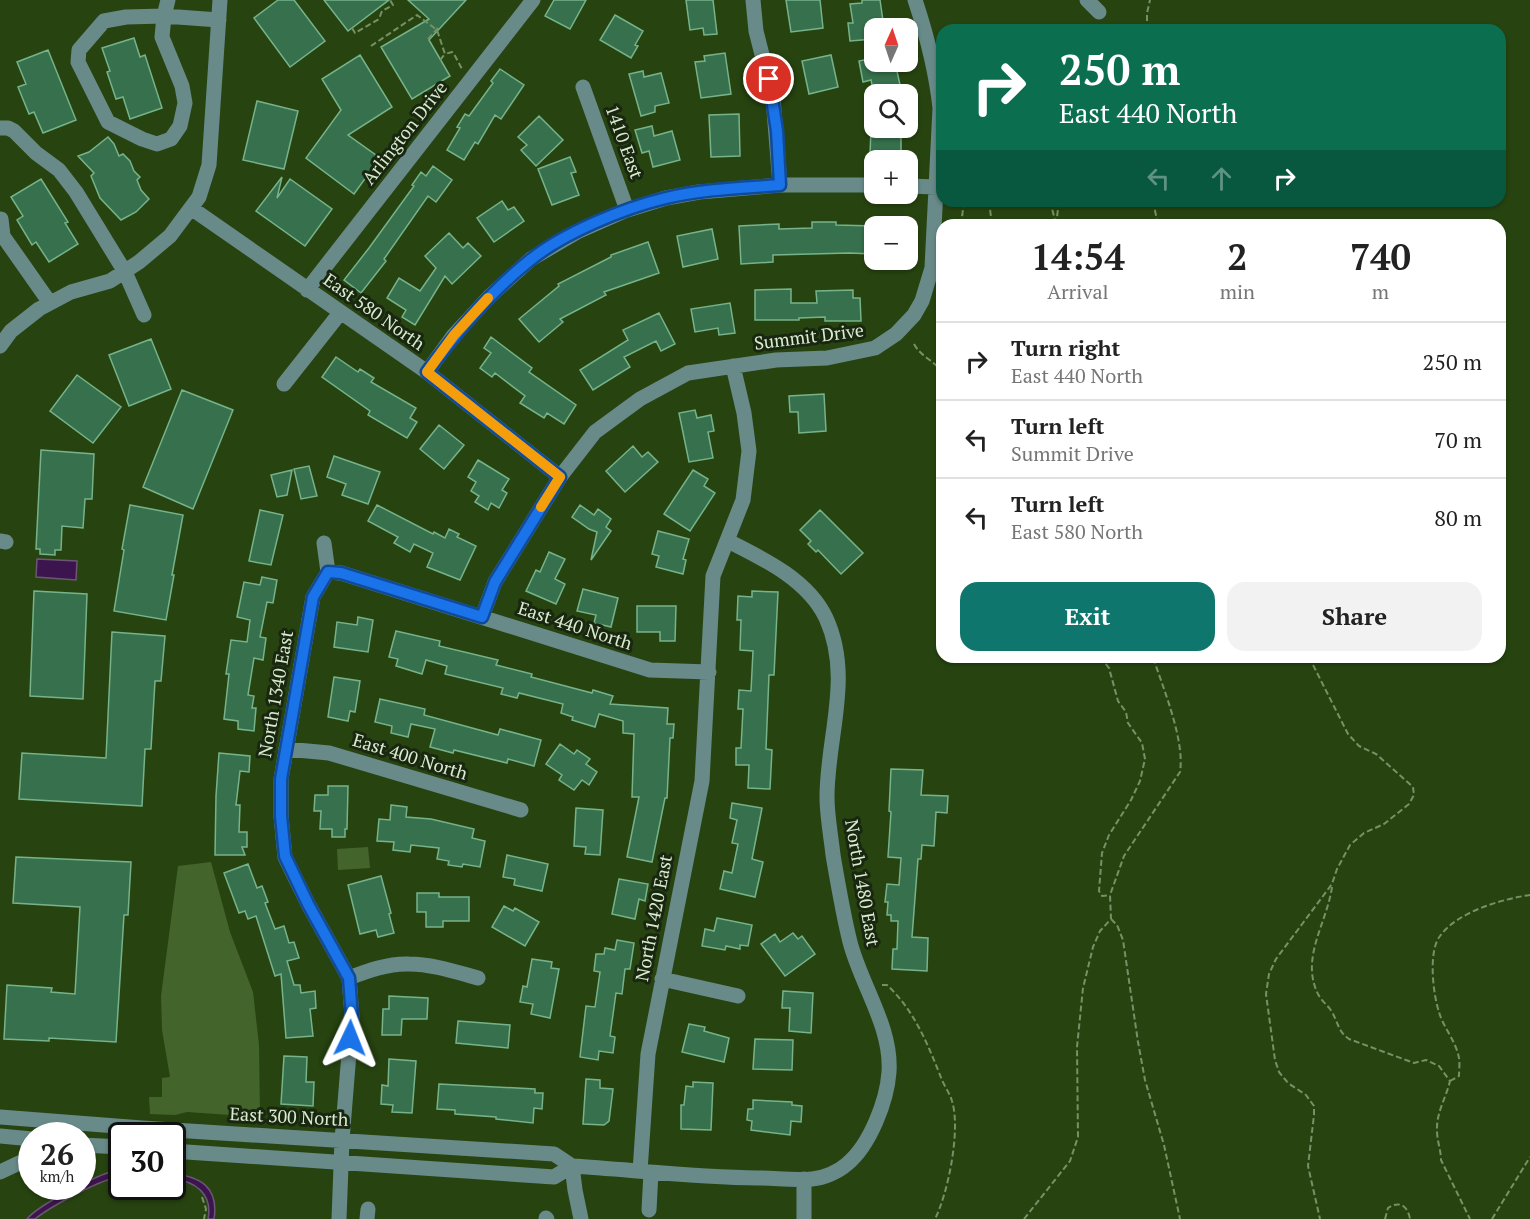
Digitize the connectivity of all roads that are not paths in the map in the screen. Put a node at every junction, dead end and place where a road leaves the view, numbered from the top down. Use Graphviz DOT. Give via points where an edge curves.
graph roads {
  1 [pos="168,0"];
  2 [pos="220,0"];
  3 [pos="533,0"];
  4 [pos="753,0"];
  5 [pos="915,0"];
  6 [pos="1087,0"];
  7 [pos="1099,12"];
  8 [pos="164,16"];
  9 [pos="219,20"];
  10 [pos="936,74"];
  11 [pos="584,87"];
  12 [pos="0,128"];
  13 [pos="780,185"];
  14 [pos="864,185"];
  15 [pos="918,186"];
  16 [pos="936,187"];
  17 [pos="191,208"];
  18 [pos="627,210"];
  19 [pos="0,219"];
  20 [pos="125,272"];
  21 [pos="307,290"];
  22 [pos="50,303"];
  23 [pos="340,313"];
  24 [pos="144,315"];
  25 [pos="0,346"];
  26 [pos="733,366"];
  27 [pos="427,372"];
  28 [pos="284,384"];
  29 [pos="560,477"];
  30 [pos="728,541"];
  31 [pos="324,543"];
  32 [pos="328,572"];
  33 [pos="482,617"];
  34 [pos="709,672"];
  35 [pos="286,749"];
  36 [pos="521,810"];
  37 [pos="349,978"];
  38 [pos="478,978"];
  39 [pos="662,978"];
  40 [pos="738,996"];
  41 [pos="0,1117"];
  42 [pos="0,1136"];
  43 [pos="18,1138"];
  44 [pos="342,1140"];
  45 [pos="186,1152"];
  46 [pos="341,1163"];
  47 [pos="18,1164"];
  48 [pos="572,1166"];
  49 [pos="645,1171"];
  50 [pos="0,1172"];
  51 [pos="804,1179"];
  52 [pos="649,1210"];
  53 [pos="339,1219"];
  54 [pos="581,1219"];
  55 [pos="804,1219"];
  1 -- 8 [label="street"];
  2 -- 9 [label="street"];
  3 -- 21 [label="street, Arlington Drive"];
  4 -- 13 [label="street" via="756,31 773,98"];
  5 -- 10 [label="street, Summit Drive"];
  6 -- 7 [label="street"];
  8 -- 8 [label="street" via="104,21 79,50 78,62 108,122 157,144 171,139 180,126 184,103 183,86 162,37"];
  8 -- 9 [label="street"];
  9 -- 17 [label="street" via="209,165 199,197"];
  11 -- 18 [label="street, 1410 East"];
  12 -- 20 [label="street" via="14,131 59,171"];
  13 -- 14 [label="street"];
  13 -- 18 [label="street" via="699,192"];
  15 -- 16 [label="street"];
  16 -- 26 [label="street, Summit Drive" via="934,251 928,284 914,315 896,334 874,348 851,354"];
  17 -- 20 [label="street" via="170,236"];
  17 -- 21 [label="street, East 580 North"];
  18 -- 27 [label="street" via="577,232 531,259 454,335"];
  19 -- 22 [label="street" via="3,236"];
  20 -- 22 [label="street"];
  20 -- 24 [label="street"];
  21 -- 23 [label="street, East 580 North"];
  22 -- 25 [label="street" via="11,331"];
  23 -- 27 [label="street, East 580 North"];
  23 -- 28 [label="street"];
  26 -- 29 [label="street, Summit Drive" via="688,373 640,399 595,432"];
  26 -- 30 [label="street, Summit Drive" via="749,451 743,500"];
  27 -- 29 [label="street, East 580 North"];
  29 -- 33 [label="street, Summit Drive" via="495,582"];
  30 -- 34 [label="street, Summit Drive" via="713,576"];
  30 -- 51 [label="street, North 1480 East" via="762,558 816,599 836,646 838,700 827,797 833,855 850,943 886,1038 889,1072 885,1093 861,1151 835,1172"];
  31 -- 32 [label="street"];
  32 -- 33 [label="street, East 440 North"];
  32 -- 35 [label="street, North 1340 East" via="313,597"];
  33 -- 34 [label="street, East 440 North" via="650,670"];
  34 -- 39 [label="street, North 1420 East" via="702,781"];
  35 -- 36 [label="street, East 400 North" via="328,753"];
  35 -- 37 [label="street, North 1340 East" via="281,779 285,856"];
  37 -- 38 [label="street" via="407,963"];
  37 -- 44 [label="street, North 1340 East" via="352,1016"];
  39 -- 40 [label="street"];
  39 -- 49 [label="street, North 1420 East" via="648,1054"];
  41 -- 44 [label="street, East 300 North"];
  42 -- 43 [label="street"];
  44 -- 46 [label="street, North 1340 East"];
  44 -- 48 [label="street, East 300 North" via="554,1154"];
  45 -- 46 [label="street, East 300 North"];
  46 -- 48 [label="street, East 300 North" via="554,1177"];
  46 -- 53 [label="street, North 1340 East"];
  47 -- 50 [label="street"];
  48 -- 49 [label="street, East 300 North"];
  48 -- 54 [label="street"];
  49 -- 51 [label="street, North 1480 East"];
  49 -- 52 [label="street, North 1420 East"];
  51 -- 55 [label="street"];
}
